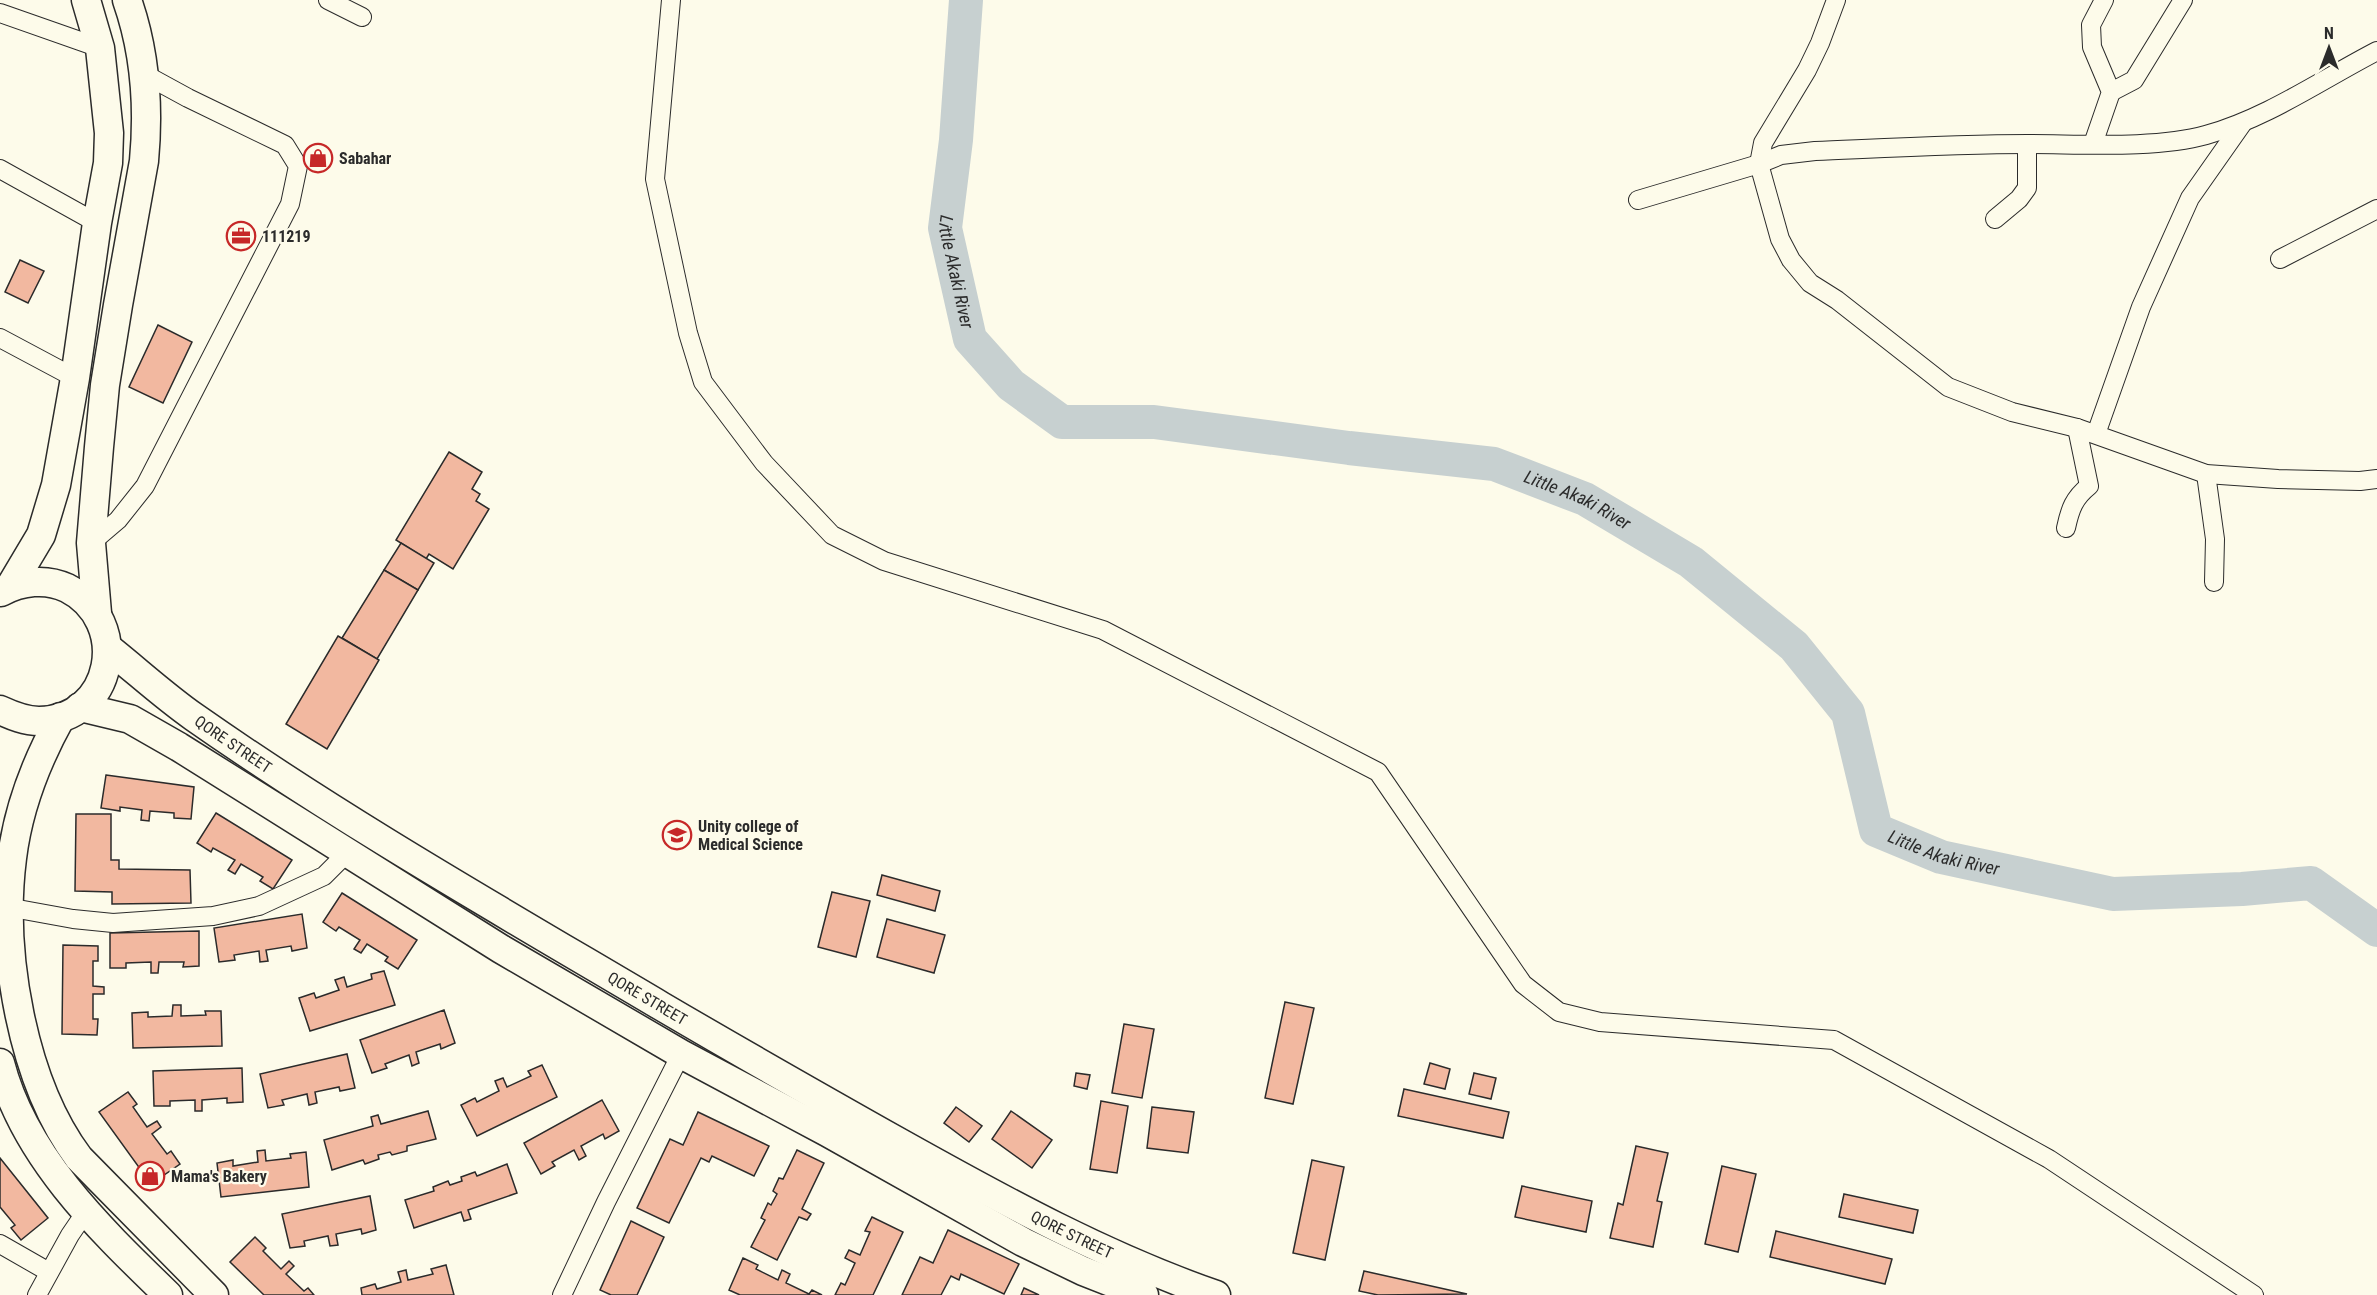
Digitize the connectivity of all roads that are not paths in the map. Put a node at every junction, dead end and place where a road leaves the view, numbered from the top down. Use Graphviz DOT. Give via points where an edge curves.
graph roads {
  1 [pos="86,0"];
  2 [pos="127,0"];
  3 [pos="328,0"];
  4 [pos="671,0"];
  5 [pos="1836,0"];
  6 [pos="2104,0"];
  7 [pos="2183,0"];
  8 [pos="0,14"];
  9 [pos="362,17"];
  10 [pos="100,48"];
  11 [pos="2377,51"];
  12 [pos="144,74"];
  13 [pos="2111,92"];
  14 [pos="2242,124"];
  15 [pos="2027,144"];
  16 [pos="2093,144"];
  17 [pos="1759,164"];
  18 [pos="0,168"];
  19 [pos="1638,200"];
  20 [pos="2377,209"];
  21 [pos="1995,219"];
  22 [pos="97,223"];
  23 [pos="2280,260"];
  24 [pos="0,338"];
  25 [pos="75,378"];
  26 [pos="2077,428"];
  27 [pos="2096,434"];
  28 [pos="2206,474"];
  29 [pos="2377,479"];
  30 [pos="2066,528"];
  31 [pos="92,543"];
  32 [pos="2214,582"];
  33 [pos="5,589"];
  34 [pos="97,613"];
  35 [pos="108,648"];
  36 [pos="0,710"];
  37 [pos="70,712"];
  38 [pos="346,854"];
  39 [pos="7,908"];
  40 [pos="681,1054"];
  41 [pos="0,1063"];
  42 [pos="87,1210"];
  43 [pos="0,1244"];
  44 [pos="49,1272"];
  45 [pos="37,1295"];
  46 [pos="168,1295"];
  47 [pos="214,1295"];
  48 [pos="562,1295"];
  49 [pos="1144,1295"];
  50 [pos="1216,1295"];
  51 [pos="2254,1295"];
  1 -- 10 [label="main road"];
  2 -- 12 [label="main road"];
  3 -- 9 [label="street"];
  4 -- 51 [label="street" via="655,179 688,333 703,382 764,463 832,535 884,561 1102,630 1378,772 1523,984 1559,1012 1600,1022 1834,1040 2049,1159"];
  5 -- 17 [label="street" via="1811,61 1763,143"];
  6 -- 13 [label="street" via="2091,25 2092,47"];
  7 -- 13 [label="street" via="2134,80"];
  8 -- 10 [label="street"];
  10 -- 22 [label="main road" via="109,133 108,164"];
  11 -- 14 [label="street"];
  12 -- 31 [label="main road" via="144,161 105,385"];
  12 -- 31 [label="street" via="285,145 298,166 290,204 145,486 118,520"];
  13 -- 16 [label="street"];
  14 -- 16 [label="street" via="2181,139"];
  14 -- 27 [label="street" via="2190,198 2141,307"];
  15 -- 16 [label="street"];
  15 -- 17 [label="street" via="1815,150 1781,155"];
  15 -- 21 [label="street" via="2027,188"];
  17 -- 19 [label="street"];
  17 -- 26 [label="street" via="1780,239 1810,283 1948,387 2012,412"];
  18 -- 22 [label="street"];
  20 -- 23 [label="street"];
  22 -- 25 [label="main road"];
  24 -- 25 [label="street"];
  25 -- 33 [label="main road" via="56,485 41,535"];
  26 -- 27 [label="street"];
  26 -- 30 [label="street" via="2089,486 2071,506"];
  27 -- 28 [label="street"];
  28 -- 29 [label="street"];
  28 -- 32 [label="street" via="2215,538"];
  31 -- 34 [label="main road"];
  33 -- 34 [label="main road" via="34,581 58,584 80,595"];
  34 -- 35 [label="main road"];
  35 -- 37 [label="main road" via="102,680 92,695"];
  35 -- 50 [label="main road, QORE STREET" via="192,715 318,799 734,1049 1046,1222"];
  36 -- 37 [label="main road, QORE STREET" via="40,721"];
  37 -- 38 [label="main road, QORE STREET" via="130,719"];
  37 -- 39 [label="main road" via="41,754 23,810 12,856"];
  38 -- 39 [label="street" via="324,876 259,906 213,916 113,923"];
  38 -- 40 [label="main road, QORE STREET"];
  39 -- 47 [label="main road" via="16,996 32,1062 42,1094 63,1136 79,1158"];
  40 -- 48 [label="street"];
  40 -- 49 [label="main road, QORE STREET" via="1023,1242"];
  41 -- 42 [label="main road" via="31,1138"];
  42 -- 44 [label="street"];
  42 -- 46 [label="main road" via="110,1239"];
  43 -- 44 [label="street"];
  44 -- 45 [label="street"];
}
